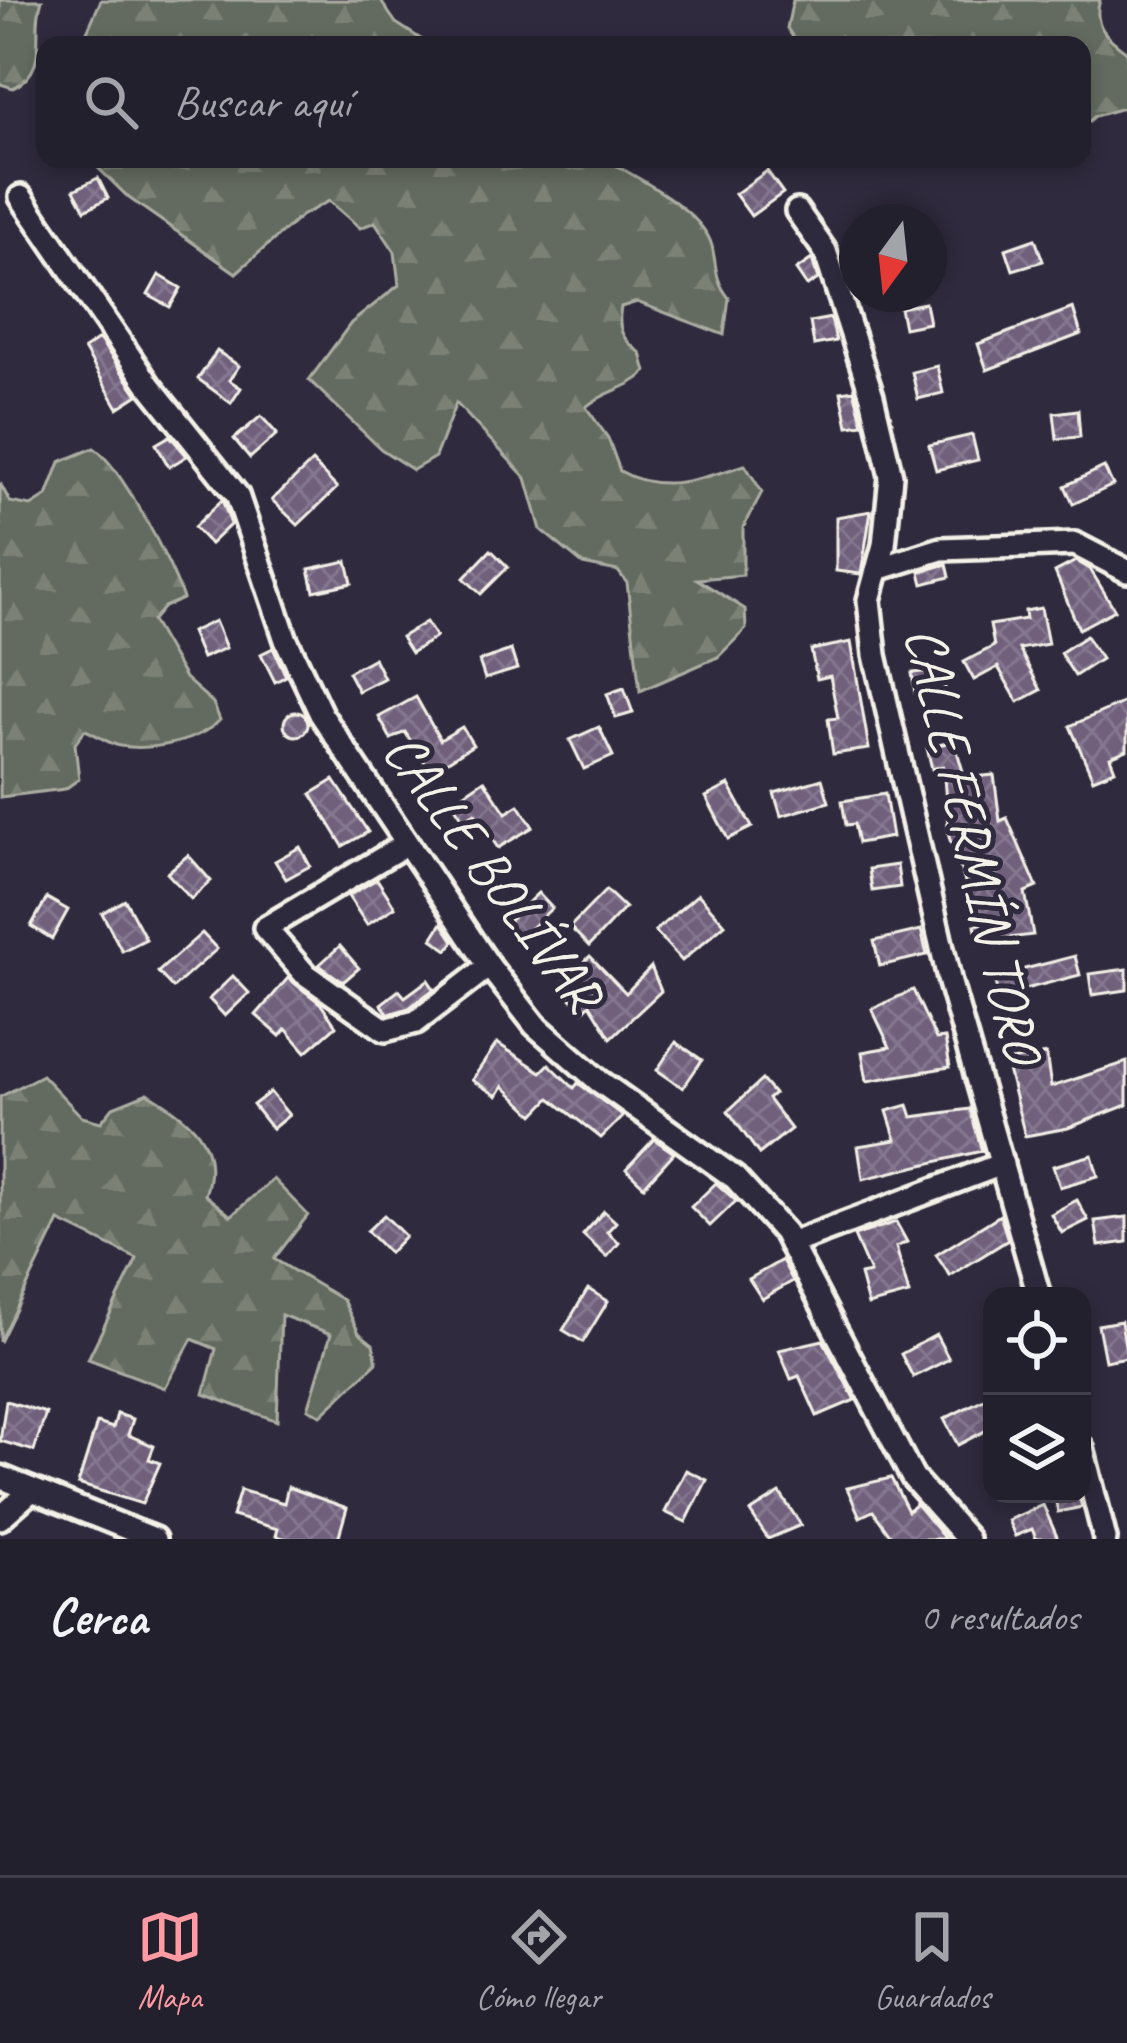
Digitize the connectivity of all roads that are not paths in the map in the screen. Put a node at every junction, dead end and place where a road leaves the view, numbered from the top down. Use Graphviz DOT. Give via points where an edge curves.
graph roads {
  1 [pos="21,197"];
  2 [pos="797,211"];
  3 [pos="878,569"];
  4 [pos="1127,572"];
  5 [pos="406,844"];
  6 [pos="489,966"];
  7 [pos="1001,1163"];
  8 [pos="790,1244"];
  9 [pos="1036,1287"];
  10 [pos="0,1477"];
  11 [pos="1091,1484"];
  12 [pos="32,1490"];
  13 [pos="0,1518"];
  14 [pos="154,1539"];
  15 [pos="967,1539"];
  16 [pos="1105,1539"];
  1 -- 5 [label="street, CALLE BOLÍVAR" via="149,385 237,495 286,640 321,714"];
  2 -- 3 [label="street, CALLE FERMÍN TORO" via="825,251 891,476"];
  3 -- 4 [label="street" via="940,548 1075,544"];
  3 -- 7 [label="street, CALLE FERMÍN TORO" via="869,601 875,655 950,983"];
  5 -- 6 [label="street, CALLE BOLÍVAR"];
  5 -- 6 [label="street" via="265,928 304,974 386,1030 416,1022"];
  6 -- 8 [label="street, CALLE BOLÍVAR" via="535,1025 735,1178"];
  7 -- 8 [label="street"];
  7 -- 9 [label="street, CALLE FERMÍN TORO"];
  8 -- 15 [label="street, CALLE BOLÍVAR" via="913,1478"];
  10 -- 12 [label="street"];
  11 -- 16 [label="street"];
  12 -- 13 [label="street"];
  12 -- 14 [label="street"];
}
